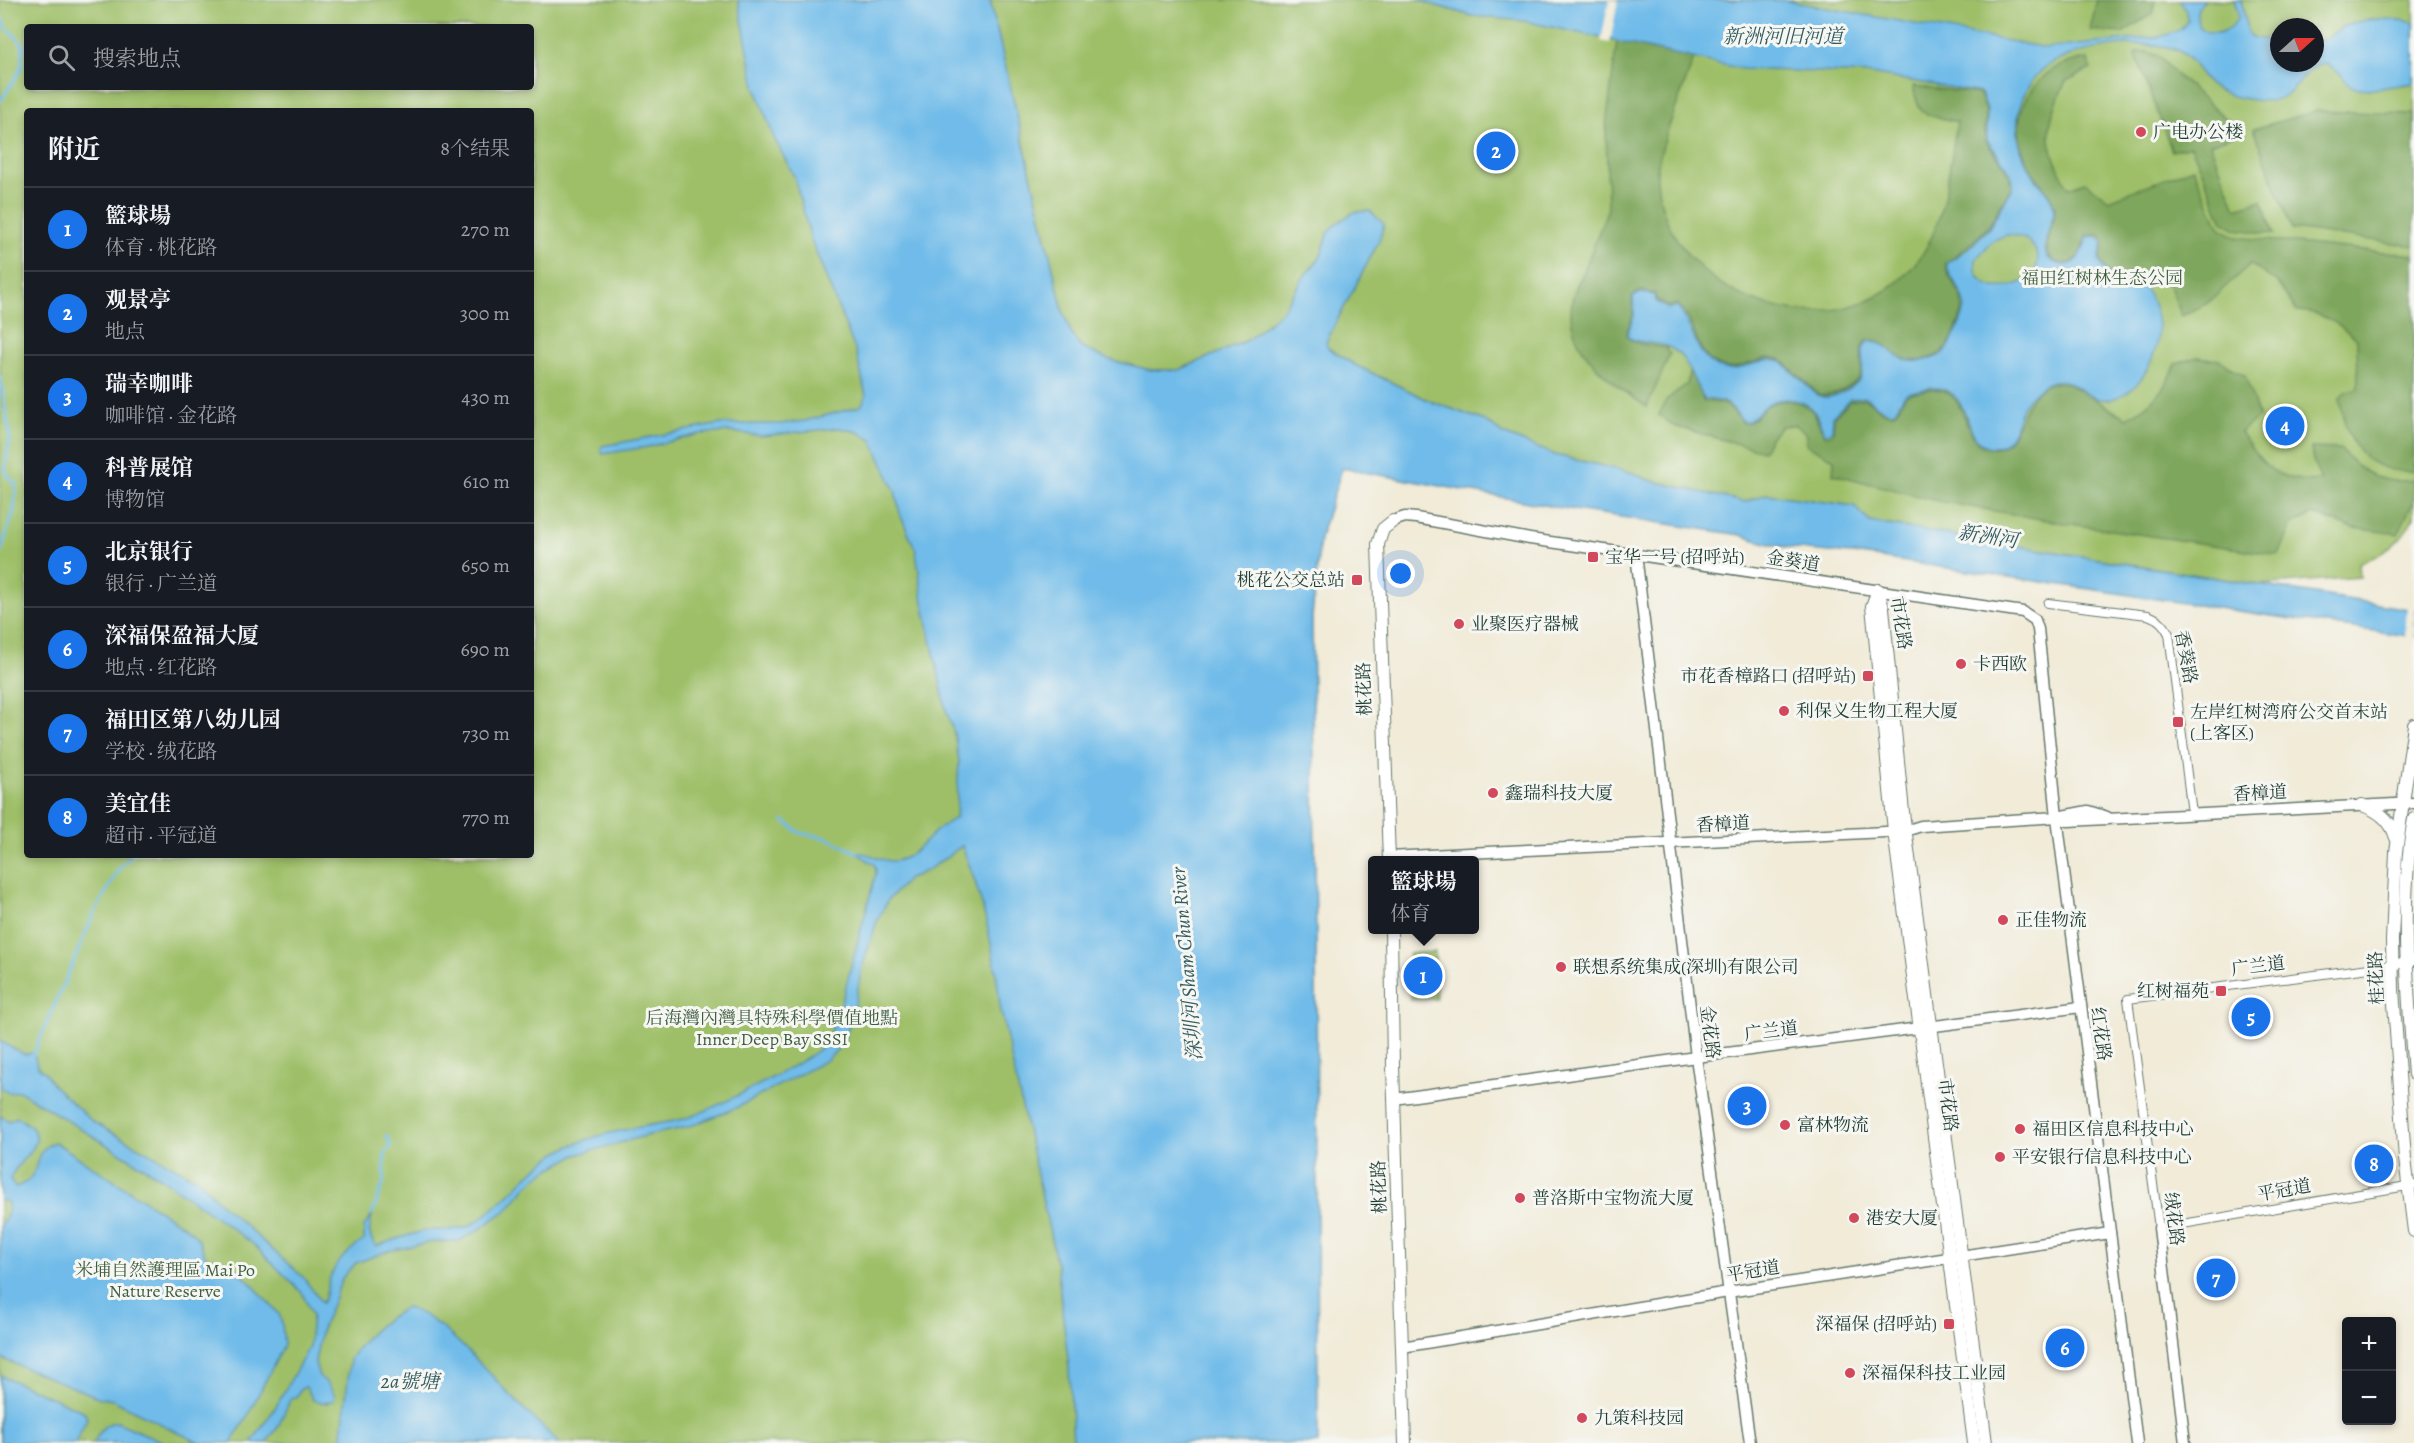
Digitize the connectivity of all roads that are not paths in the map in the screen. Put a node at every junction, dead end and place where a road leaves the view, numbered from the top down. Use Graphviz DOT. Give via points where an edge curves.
graph roads {
  1 [pos="1393,521"];
  2 [pos="1636,554"];
  3 [pos="1878,590"];
  4 [pos="2049,603"];
  5 [pos="2038,629"];
  6 [pos="2414,725"];
  7 [pos="2408,803"];
  8 [pos="2362,805"];
  9 [pos="2192,813"];
  10 [pos="2057,816"];
  11 [pos="2414,819"];
  12 [pos="1899,831"];
  13 [pos="1670,844"];
  14 [pos="2397,844"];
  15 [pos="1389,856"];
  16 [pos="1445,856"];
  17 [pos="2408,920"];
  18 [pos="1391,934"];
  19 [pos="2414,937"];
  20 [pos="2393,965"];
  21 [pos="2411,966"];
  22 [pos="2414,992"];
  23 [pos="2128,999"];
  24 [pos="2409,1005"];
  25 [pos="2081,1007"];
  26 [pos="1925,1028"];
  27 [pos="1696,1057"];
  28 [pos="2414,1074"];
  29 [pos="1394,1099"];
  30 [pos="2411,1185"];
  31 [pos="2159,1228"];
  32 [pos="2414,1231"];
  33 [pos="2110,1233"];
  34 [pos="1955,1256"];
  35 [pos="1728,1292"];
  36 [pos="1402,1347"];
  37 [pos="1405,1443"];
  38 [pos="1750,1443"];
  39 [pos="1974,1443"];
  40 [pos="1986,1443"];
  41 [pos="2137,1443"];
  42 [pos="2185,1443"];
  1 -- 2 [label="street, 金葵道" via="1416,518"];
  1 -- 15 [label="main road, 桃花路" via="1383,530 1378,548"];
  2 -- 3 [label="street, 金葵道"];
  2 -- 13 [label="street, 金花路"];
  3 -- 5 [label="street, 金葵道" via="2023,612 2035,620"];
  3 -- 12 [label="main road, 市花路" via="1872,606"];
  4 -- 9 [label="street, 香葵路" via="2148,615 2164,626 2169,634"];
  5 -- 10 [label="street, 红花路"];
  6 -- 7 [label="main road, 桂花路"];
  7 -- 8 [label="street, 香樟道"];
  7 -- 14 [label="main road, 桂花路"];
  8 -- 9 [label="street, 香樟道"];
  8 -- 14 [label="main road" via="2387,820"];
  9 -- 10 [label="street, 香樟道" via="2068,821"];
  10 -- 12 [label="street, 香樟道"];
  10 -- 25 [label="street, 红花路"];
  11 -- 17 [label="main road, 桂花路" via="2408,853"];
  12 -- 13 [label="street, 香樟道"];
  12 -- 26 [label="main road, 市花路"];
  13 -- 16 [label="street, 香樟道"];
  13 -- 27 [label="street, 金花路"];
  14 -- 20 [label="main road, 桂花路"];
  17 -- 19 [label="main road"];
  17 -- 21 [label="main road, 桂花路"];
  18 -- 29 [label="main road, 桃花路"];
  20 -- 21 [label="street"];
  20 -- 23 [label="street, 广兰道"];
  20 -- 30 [label="main road, 桂花路"];
  21 -- 24 [label="main road, 桂花路"];
  22 -- 24 [label="main road"];
  23 -- 31 [label="street, 绒花路"];
  24 -- 28 [label="main road, 桂花路"];
  25 -- 26 [label="street, 广兰道"];
  25 -- 33 [label="street, 红花路"];
  26 -- 27 [label="street, 广兰道"];
  26 -- 34 [label="main road, 市花路"];
  27 -- 29 [label="street, 广兰道"];
  27 -- 35 [label="street, 金花路"];
  29 -- 36 [label="main road, 桃花路"];
  30 -- 31 [label="street, 平冠道"];
  30 -- 32 [label="main road, 桂花路"];
  31 -- 42 [label="street, 绒花路"];
  33 -- 34 [label="street, 平冠道"];
  33 -- 41 [label="street, 红花路"];
  34 -- 35 [label="street, 平冠道"];
  34 -- 39 [label="main road, 市花路"];
  34 -- 40 [label="main road, 市花路"];
  35 -- 36 [label="street, 平冠道"];
  35 -- 38 [label="street, 金花路"];
  36 -- 37 [label="main road, 桃花路"];
}
